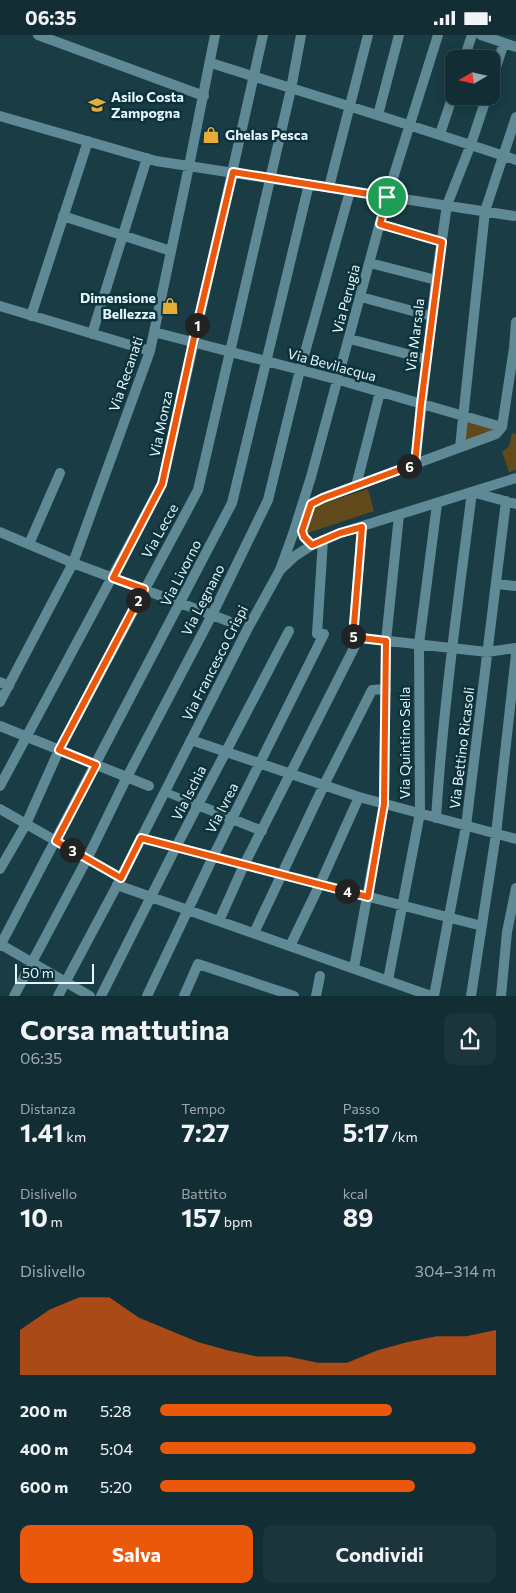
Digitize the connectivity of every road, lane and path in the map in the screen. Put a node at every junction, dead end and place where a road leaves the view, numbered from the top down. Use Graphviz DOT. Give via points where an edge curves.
graph roads {
  1 [pos="38,35"];
  2 [pos="215,35"];
  3 [pos="263,35"];
  4 [pos="300,35"];
  5 [pos="368,35"];
  6 [pos="399,35"];
  7 [pos="438,35"];
  8 [pos="472,35"];
  9 [pos="481,35"];
  10 [pos="504,43"];
  11 [pos="516,47"];
  12 [pos="467,50"];
  13 [pos="500,55"];
  14 [pos="211,63"];
  15 [pos="254,77"];
  16 [pos="291,89"];
  17 [pos="204,96"];
  18 [pos="450,105"];
  19 [pos="483,105"];
  20 [pos="350,108"];
  21 [pos="378,115"];
  22 [pos="0,116"];
  23 [pos="516,117"];
  24 [pos="411,125"];
  25 [pos="440,134"];
  26 [pos="88,141"];
  27 [pos="470,144"];
  28 [pos="504,155"];
  29 [pos="148,158"];
  30 [pos="516,159"];
  31 [pos="189,166"];
  32 [pos="233,172"];
  33 [pos="270,178"];
  34 [pos="309,184"];
  35 [pos="329,187"];
  36 [pos="350,191"];
  37 [pos="387,197"];
  38 [pos="447,205"];
  39 [pos="485,211"];
  40 [pos="63,216"];
  41 [pos="514,216"];
  42 [pos="380,224"];
  43 [pos="123,235"];
  44 [pos="442,242"];
  45 [pos="172,251"];
  46 [pos="370,263"];
  47 [pos="436,280"];
  48 [pos="360,297"];
  49 [pos="0,306"];
  50 [pos="31,316"];
  51 [pos="431,316"];
  52 [pos="516,322"];
  53 [pos="154,332"];
  54 [pos="92,333"];
  55 [pos="350,339"];
  56 [pos="193,342"];
  57 [pos="515,349"];
  58 [pos="150,351"];
  59 [pos="230,351"];
  60 [pos="426,359"];
  61 [pos="267,362"];
  62 [pos="300,370"];
  63 [pos="338,380"];
  64 [pos="380,392"];
  65 [pos="421,404"];
  66 [pos="464,416"];
  67 [pos="502,427"];
  68 [pos="460,447"];
  69 [pos="415,464"];
  70 [pos="60,473"];
  71 [pos="311,477"];
  72 [pos="516,478"];
  73 [pos="356,486"];
  74 [pos="472,492"];
  75 [pos="320,496"];
  76 [pos="304,499"];
  77 [pos="436,503"];
  78 [pos="511,503"];
  79 [pos="399,515"];
  80 [pos="362,527"];
  81 [pos="0,532"];
  82 [pos="323,540"];
  83 [pos="29,544"];
  84 [pos="312,545"];
  85 [pos="73,563"];
  86 [pos="280,570"];
  87 [pos="113,578"];
  88 [pos="496,583"];
  89 [pos="516,586"];
  90 [pos="144,589"];
  91 [pos="181,603"];
  92 [pos="212,615"];
  93 [pos="228,621"];
  94 [pos="289,631"];
  95 [pos="356,638"];
  96 [pos="386,641"];
  97 [pos="419,644"];
  98 [pos="452,648"];
  99 [pos="516,648"];
  100 [pos="487,651"];
  101 [pos="516,654"];
  102 [pos="5,684"];
  103 [pos="386,689"];
  104 [pos="0,702"];
  105 [pos="0,726"];
  106 [pos="26,737"];
  107 [pos="191,740"];
  108 [pos="59,750"];
  109 [pos="225,752"];
  110 [pos="260,764"];
  111 [pos="96,765"];
  112 [pos="290,774"];
  113 [pos="127,777"];
  114 [pos="324,785"];
  115 [pos="0,786"];
  116 [pos="149,786"];
  117 [pos="165,792"];
  118 [pos="359,797"];
  119 [pos="384,804"];
  120 [pos="198,805"];
  121 [pos="0,809"];
  122 [pos="420,813"];
  123 [pos="436,818"];
  124 [pos="232,819"];
  125 [pos="26,824"];
  126 [pos="466,826"];
  127 [pos="262,831"];
  128 [pos="496,834"];
  129 [pos="141,838"];
  130 [pos="516,839"];
  131 [pos="56,841"];
  132 [pos="176,847"];
  133 [pos="213,857"];
  134 [pos="87,859"];
  135 [pos="244,865"];
  136 [pos="0,869"];
  137 [pos="283,875"];
  138 [pos="119,881"];
  139 [pos="320,884"];
  140 [pos="516,887"];
  141 [pos="151,897"];
  142 [pos="368,897"];
  143 [pos="402,905"];
  144 [pos="188,910"];
  145 [pos="449,917"];
  146 [pos="219,921"];
  147 [pos="482,926"];
  148 [pos="254,933"];
  149 [pos="511,934"];
  150 [pos="0,945"];
  151 [pos="290,946"];
  152 [pos="31,962"];
  153 [pos="354,969"];
  154 [pos="320,976"];
  155 [pos="388,980"];
  156 [pos="65,982"];
  157 [pos="14,995"];
  158 [pos="58,995"];
  159 [pos="90,995"];
  160 [pos="101,995"];
  161 [pos="147,995"];
  162 [pos="184,995"];
  163 [pos="294,995"];
  164 [pos="316,995"];
  165 [pos="432,995"];
  166 [pos="471,995"];
  167 [pos="501,995"];
  1 -- 17 [label="street"];
  2 -- 14 [label="street, Via Recanati"];
  3 -- 15 [label="street, Via Monza"];
  4 -- 16 [label="street, Via Lecce"];
  5 -- 20 [label="street"];
  6 -- 21 [label="street"];
  7 -- 24 [label="street, Via Perugia"];
  8 -- 12 [label="street"];
  9 -- 10 [label="street"];
  10 -- 11 [label="street"];
  10 -- 13 [label="street"];
  14 -- 15 [label="street"];
  14 -- 17 [label="street, Via Recanati"];
  15 -- 16 [label="street"];
  15 -- 32 [label="street, Via Monza"];
  16 -- 20 [label="street"];
  16 -- 33 [label="street, Via Lecce"];
  17 -- 31 [label="street, Via Recanati"];
  18 -- 25 [label="street"];
  19 -- 27 [label="street, Via Marsala"];
  20 -- 21 [label="street"];
  20 -- 35 [label="street"];
  21 -- 24 [label="street"];
  22 -- 26 [label="street"];
  23 -- 28 [label="street"];
  24 -- 25 [label="street"];
  24 -- 37 [label="street, Via Perugia"];
  25 -- 27 [label="street"];
  26 -- 29 [label="street"];
  26 -- 40 [label="street"];
  27 -- 28 [label="street"];
  27 -- 38 [label="street, Via Marsala"];
  28 -- 30 [label="street"];
  28 -- 39 [label="street"];
  29 -- 31 [label="street"];
  29 -- 43 [label="street"];
  31 -- 32 [label="street"];
  31 -- 45 [label="street, Via Recanati"];
  32 -- 33 [label="street"];
  32 -- 56 [label="street, Via Monza"];
  33 -- 34 [label="street"];
  33 -- 59 [label="street, Via Lecce"];
  34 -- 35 [label="street"];
  34 -- 61 [label="street, Via Livorno"];
  35 -- 36 [label="street"];
  36 -- 37 [label="street"];
  36 -- 62 [label="street, Via Legnano"];
  37 -- 38 [label="street"];
  37 -- 42 [label="street, Via Perugia"];
  38 -- 39 [label="street"];
  38 -- 44 [label="street, Via Marsala"];
  39 -- 41 [label="street"];
  39 -- 66 [label="street"];
  40 -- 43 [label="street"];
  40 -- 50 [label="street"];
  42 -- 44 [label="street"];
  42 -- 46 [label="street, Via Perugia"];
  43 -- 45 [label="street"];
  43 -- 54 [label="street"];
  44 -- 47 [label="street, Via Marsala"];
  45 -- 53 [label="street, Via Recanati"];
  46 -- 47 [label="street"];
  46 -- 48 [label="street, Via Perugia"];
  47 -- 51 [label="street, Via Marsala"];
  48 -- 51 [label="street"];
  48 -- 55 [label="street, Via Perugia"];
  49 -- 50 [label="street"];
  50 -- 54 [label="street"];
  51 -- 60 [label="street, Via Marsala"];
  52 -- 57 [label="street"];
  53 -- 56 [label="street, Via Bevilacqua"];
  53 -- 58 [label="street, Via Recanati"];
  54 -- 58 [label="street"];
  55 -- 60 [label="street"];
  55 -- 63 [label="street, Via Perugia"];
  56 -- 59 [label="street, Via Bevilacqua"];
  56 -- 87 [label="street, Via Monza" via="162,484"];
  57 -- 67 [label="street"];
  58 -- 85 [label="street, Via Recanati"];
  59 -- 61 [label="street, Via Bevilacqua"];
  59 -- 90 [label="street, Via Lecce" via="198,490"];
  60 -- 65 [label="street, Via Marsala"];
  61 -- 62 [label="street, Via Bevilacqua"];
  61 -- 91 [label="street, Via Livorno" via="232,503"];
  62 -- 63 [label="street, Via Bevilacqua"];
  62 -- 92 [label="street, Via Legnano" via="268,500"];
  63 -- 64 [label="street, Via Bevilacqua"];
  63 -- 71 [label="street, Via Perugia"];
  64 -- 65 [label="street, Via Bevilacqua"];
  64 -- 73 [label="street"];
  65 -- 66 [label="street, Via Bevilacqua"];
  65 -- 69 [label="street, Via Marsala"];
  66 -- 67 [label="street, Via Bevilacqua"];
  66 -- 68 [label="street"];
  67 -- 68 [label="street" via="496,434"];
  68 -- 69 [label="street"];
  69 -- 73 [label="street"];
  70 -- 83 [label="street"];
  71 -- 75 [label="street" via="312,488"];
  71 -- 76 [label="street, Via Perugia"];
  72 -- 74 [label="street, Via Francesco Crispi"];
  73 -- 75 [label="street"];
  74 -- 77 [label="street, Via Francesco Crispi"];
  74 -- 78 [label="street"];
  74 -- 98 [label="street"];
  75 -- 76 [label="street"];
  75 -- 84 [label="street" via="311,504 302,531"];
  76 -- 86 [label="street, Via Perugia"];
  77 -- 79 [label="street, Via Francesco Crispi"];
  77 -- 97 [label="street, Via Quintino Sella"];
  78 -- 88 [label="street, Via Bettino Ricasoli"];
  79 -- 80 [label="street, Via Francesco Crispi"];
  79 -- 96 [label="street"];
  80 -- 82 [label="street, Via Francesco Crispi"];
  80 -- 95 [label="street"];
  81 -- 83 [label="street"];
  82 -- 84 [label="street, Via Francesco Crispi"];
  82 -- 110 [label="street, Via Ivrea" via="320,634"];
  83 -- 85 [label="street"];
  84 -- 86 [label="street, Via Francesco Crispi"];
  85 -- 87 [label="street"];
  85 -- 102 [label="street, Via Recanati"];
  86 -- 107 [label="street, Via Francesco Crispi"];
  87 -- 90 [label="street"];
  87 -- 106 [label="street, Via Monza"];
  88 -- 89 [label="street"];
  88 -- 100 [label="street, Via Bettino Ricasoli"];
  90 -- 91 [label="street"];
  90 -- 108 [label="street, Via Lecce"];
  91 -- 92 [label="street"];
  91 -- 111 [label="street, Via Livorno"];
  92 -- 93 [label="street"];
  92 -- 113 [label="street, Via Legnano"];
  94 -- 109 [label="street, Via Ischia"];
  95 -- 96 [label="street"];
  95 -- 112 [label="street"];
  96 -- 97 [label="street"];
  96 -- 103 [label="street"];
  97 -- 98 [label="street"];
  97 -- 122 [label="street, Via Quintino Sella"];
  98 -- 100 [label="street"];
  98 -- 123 [label="street"];
  99 -- 100 [label="street"];
  100 -- 126 [label="street, Via Bettino Ricasoli"];
  101 -- 128 [label="street"];
  102 -- 104 [label="street, Via Recanati"];
  103 -- 114 [label="street" via="372,689"];
  103 -- 119 [label="street"];
  105 -- 106 [label="street"];
  106 -- 108 [label="street"];
  106 -- 115 [label="street, Via Monza"];
  107 -- 109 [label="street"];
  107 -- 117 [label="street, Via Francesco Crispi"];
  108 -- 111 [label="street"];
  108 -- 125 [label="street, Via Lecce"];
  109 -- 110 [label="street"];
  109 -- 120 [label="street, Via Ischia"];
  110 -- 112 [label="street"];
  110 -- 124 [label="street, Via Ivrea"];
  111 -- 113 [label="street"];
  111 -- 131 [label="street, Via Livorno"];
  112 -- 114 [label="street"];
  112 -- 127 [label="street"];
  113 -- 116 [label="street"];
  113 -- 134 [label="street, Via Legnano"];
  114 -- 118 [label="street"];
  114 -- 137 [label="street"];
  117 -- 120 [label="street"];
  117 -- 129 [label="street, Via Francesco Crispi"];
  118 -- 119 [label="street"];
  118 -- 139 [label="street"];
  119 -- 122 [label="street"];
  119 -- 142 [label="street"];
  120 -- 124 [label="street"];
  120 -- 132 [label="street, Via Ischia"];
  121 -- 125 [label="street"];
  122 -- 123 [label="street"];
  122 -- 143 [label="street, Via Quintino Sella"];
  123 -- 126 [label="street"];
  124 -- 127 [label="street"];
  124 -- 133 [label="street, Via Ivrea"];
  125 -- 131 [label="street"];
  125 -- 136 [label="street, Via Lecce"];
  126 -- 128 [label="street"];
  126 -- 145 [label="street, Via Bettino Ricasoli"];
  127 -- 135 [label="street"];
  128 -- 130 [label="street"];
  128 -- 147 [label="street"];
  129 -- 132 [label="street"];
  129 -- 138 [label="street, Via Francesco Crispi"];
  131 -- 134 [label="street"];
  131 -- 150 [label="street, Via Livorno"];
  132 -- 133 [label="street"];
  132 -- 141 [label="street, Via Ischia"];
  133 -- 135 [label="street"];
  133 -- 144 [label="street, Via Ivrea"];
  134 -- 138 [label="street"];
  134 -- 152 [label="street, Via Legnano"];
  135 -- 137 [label="street"];
  135 -- 146 [label="street"];
  137 -- 139 [label="street"];
  137 -- 148 [label="street"];
  138 -- 141 [label="street"];
  138 -- 156 [label="street, Via Francesco Crispi"];
  139 -- 142 [label="street"];
  139 -- 151 [label="street"];
  140 -- 149 [label="street"];
  141 -- 144 [label="street"];
  141 -- 160 [label="street, Via Ischia"];
  142 -- 143 [label="street"];
  142 -- 153 [label="street"];
  143 -- 145 [label="street"];
  143 -- 155 [label="street, Via Quintino Sella"];
  144 -- 146 [label="street"];
  144 -- 161 [label="street, Via Ivrea"];
  145 -- 147 [label="street"];
  145 -- 165 [label="street, Via Bettino Ricasoli"];
  146 -- 148 [label="street"];
  147 -- 166 [label="street"];
  148 -- 151 [label="street"];
  149 -- 167 [label="street"];
  150 -- 152 [label="street"];
  151 -- 153 [label="street"];
  152 -- 156 [label="street"];
  152 -- 157 [label="street, Via Legnano"];
  153 -- 155 [label="street"];
  154 -- 164 [label="street"];
  155 -- 165 [label="street"];
  156 -- 158 [label="street, Via Francesco Crispi"];
  156 -- 159 [label="street"];
  162 -- 163 [label="street" via="198,964"];
}
